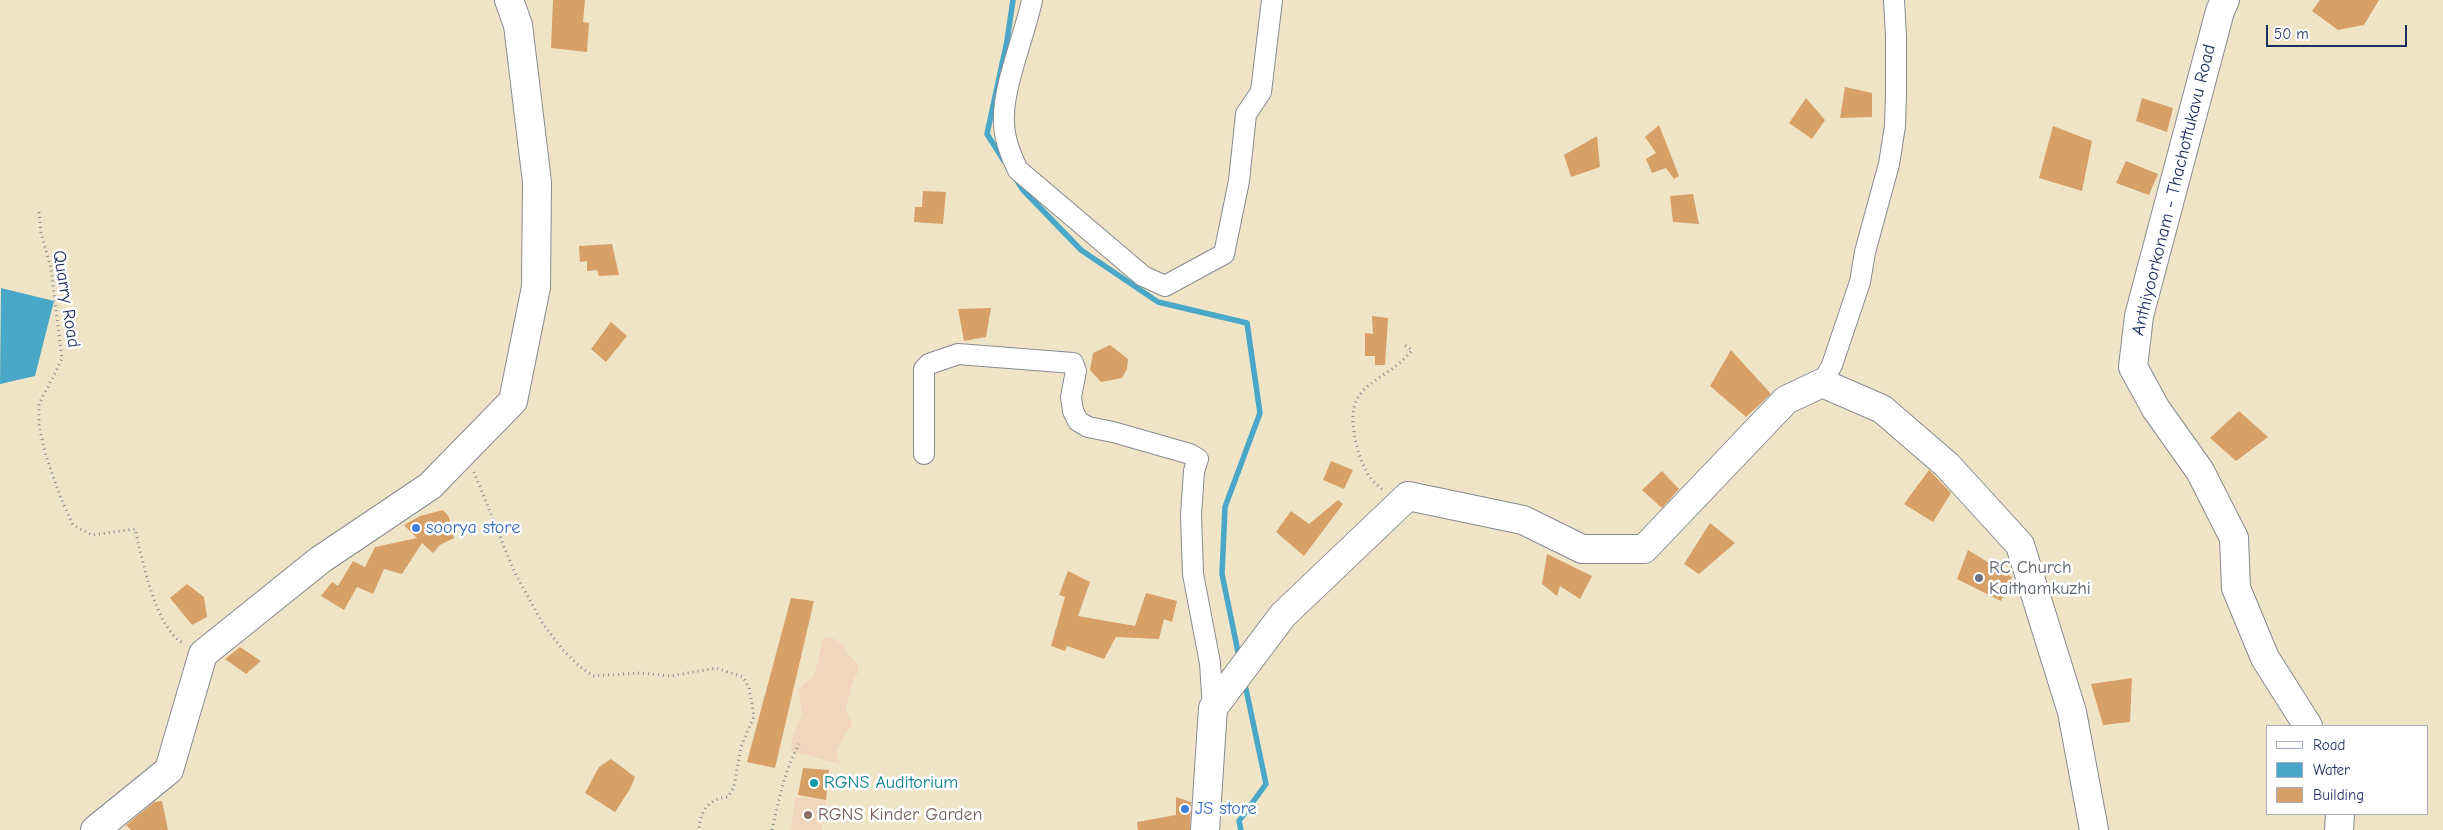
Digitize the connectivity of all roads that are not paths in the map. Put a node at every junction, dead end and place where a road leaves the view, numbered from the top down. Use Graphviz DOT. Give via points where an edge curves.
graph roads {
  1 [pos="509,0"];
  2 [pos="1032,0"];
  3 [pos="1272,0"];
  4 [pos="1894,0"];
  5 [pos="2226,0"];
  6 [pos="1822,383"];
  7 [pos="924,454"];
  8 [pos="1213,708"];
  9 [pos="2307,725"];
  10 [pos="2340,815"];
  11 [pos="95,830"];
  12 [pos="1205,830"];
  13 [pos="2094,830"];
  14 [pos="2339,830"];
  1 -- 11 [label="street" via="518,25 537,182 536,287 513,401 430,486 320,560 203,654 169,770"];
  2 -- 3 [label="street" via="1005,112 1010,155 1018,170 1099,240 1143,276 1164,286 1224,254 1239,181 1246,114 1261,92"];
  4 -- 6 [label="street" via="1895,126 1889,164 1860,282 1832,365"];
  5 -- 9 [label="street, Anthiyoorkonam - Thachottukavu Road" via="2220,11 2139,316 2133,367 2156,408 2200,471 2234,538 2236,588 2266,658"];
  6 -- 8 [label="street" via="1786,400 1644,549 1582,549 1523,520 1408,496 1284,615"];
  6 -- 13 [label="street" via="1882,409 1946,465 2020,545 2072,712"];
  7 -- 8 [label="street" via="924,369 929,364 958,354 1073,363 1076,371 1071,397 1078,421 1088,427 1190,454 1198,459 1191,515 1193,574 1210,663"];
  8 -- 12 [label="street"];
  10 -- 14 [label="street"];
}
